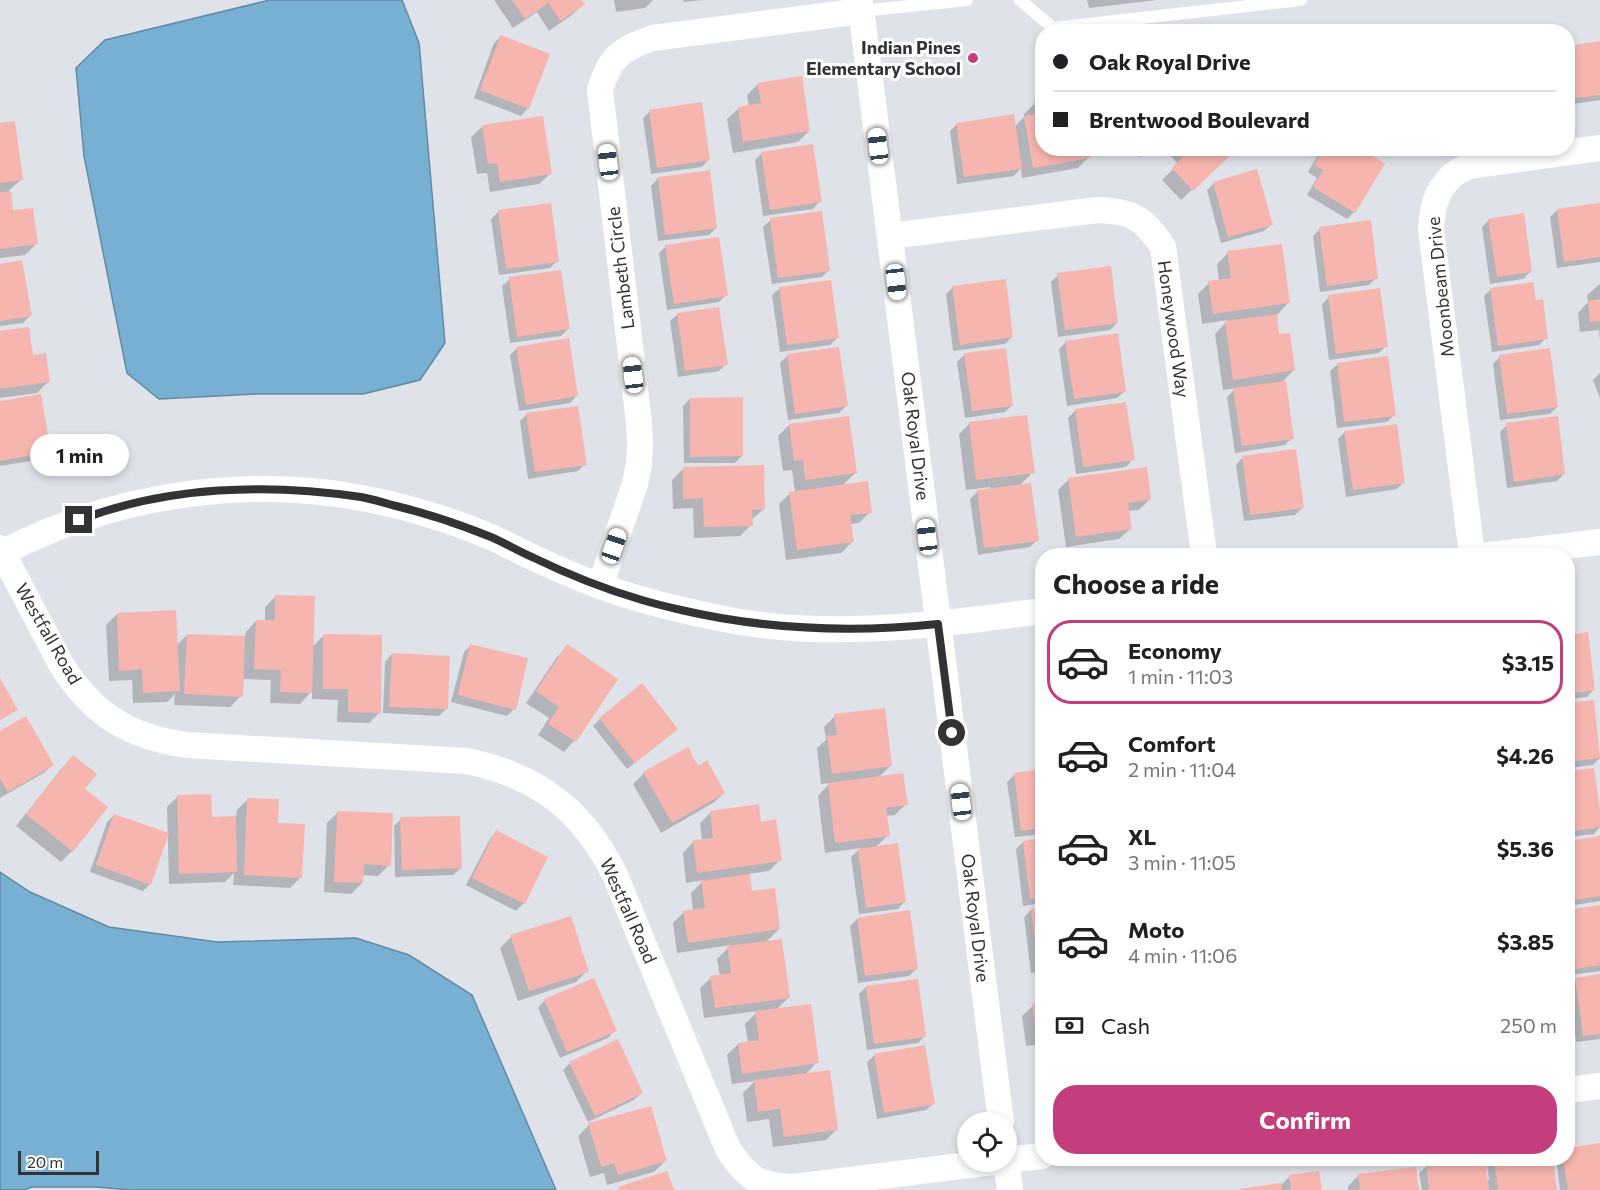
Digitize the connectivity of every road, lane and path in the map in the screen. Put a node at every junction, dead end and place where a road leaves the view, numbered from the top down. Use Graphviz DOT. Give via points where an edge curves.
graph roads {
  1 [pos="967,0"];
  2 [pos="1020,0"];
  3 [pos="1301,0"];
  4 [pos="861,6"];
  5 [pos="1048,24"];
  6 [pos="1088,24"];
  7 [pos="1600,148"];
  8 [pos="1575,151"];
  9 [pos="1541,156"];
  10 [pos="890,236"];
  11 [pos="1600,542"];
  12 [pos="1202,548"];
  13 [pos="1471,548"];
  14 [pos="1549,548"];
  15 [pos="1,552"];
  16 [pos="600,586"];
  17 [pos="1035,612"];
  18 [pos="938,624"];
  19 [pos="1600,1086"];
  20 [pos="1575,1089"];
  21 [pos="1000,1112"];
  22 [pos="1035,1157"];
  23 [pos="1017,1159"];
  24 [pos="957,1167"];
  25 [pos="1008,1172"];
  26 [pos="1010,1190"];
  1 -- 4 [label="lane"];
  2 -- 5 [label="lane"];
  3 -- 6 [label="lane"];
  4 -- 10 [label="street, Oak Royal Drive"];
  4 -- 16 [label="street, Lambeth Circle" via="653,38 634,44 617,56 606,71 600,90 640,444 635,484"];
  7 -- 8 [label="street, Moonbeam Drive"];
  9 -- 13 [label="street, Moonbeam Drive" via="1468,166 1451,176 1432,210 1431,230"];
  10 -- 12 [label="street, Honeywood Way" via="1098,210 1118,210 1152,230 1163,247"];
  10 -- 18 [label="street, Oak Royal Drive"];
  11 -- 14 [label="street"];
  15 -- 16 [label="street" via="98,513 163,498 229,489 296,490 363,497 428,514 491,537"];
  15 -- 24 [label="street, Westfall Road" via="73,682 100,711 133,731 187,745 467,761 519,777 564,806 605,856 615,875 728,1149 754,1179 773,1186 794,1187"];
  16 -- 18 [label="street" via="643,601 768,626 818,629"];
  17 -- 18 [label="street"];
  18 -- 21 [label="street, Oak Royal Drive"];
  19 -- 20 [label="street"];
  22 -- 23 [label="street"];
  25 -- 26 [label="street"];
}
